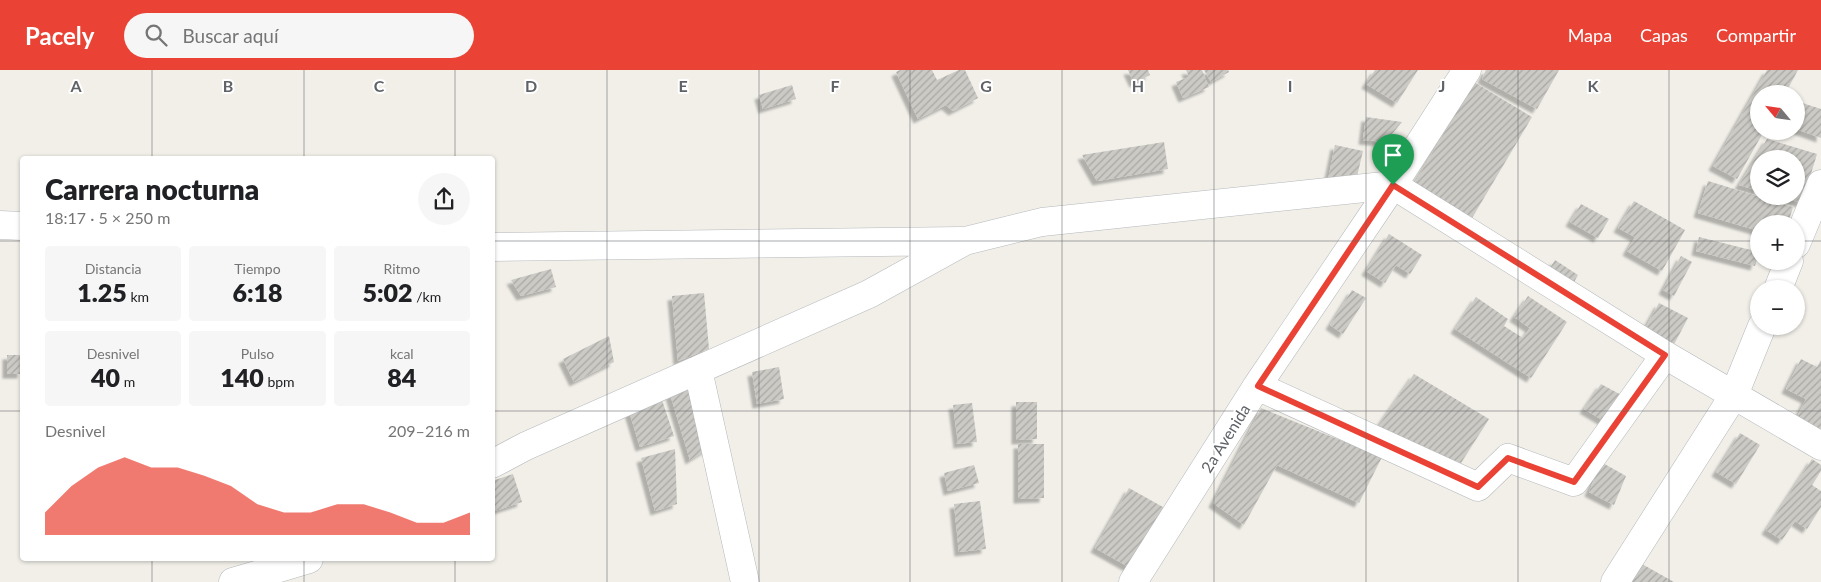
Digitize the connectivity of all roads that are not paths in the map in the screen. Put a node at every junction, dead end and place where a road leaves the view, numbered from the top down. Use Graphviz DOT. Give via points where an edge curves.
graph roads {
  1 [pos="1462,72"];
  2 [pos="1821,184"];
  3 [pos="1393,185"];
  4 [pos="1805,222"];
  5 [pos="0,225"];
  6 [pos="20,226"];
  7 [pos="965,241"];
  8 [pos="495,247"];
  9 [pos="1758,335"];
  10 [pos="1665,355"];
  11 [pos="698,370"];
  12 [pos="1258,386"];
  13 [pos="1734,395"];
  14 [pos="1821,446"];
  15 [pos="495,462"];
  16 [pos="308,567"];
  17 [pos="233,582"];
  18 [pos="745,582"];
  19 [pos="1134,582"];
  20 [pos="1615,582"];
  1 -- 3 [label="street, 2a Avenida"];
  2 -- 4 [label="street"];
  3 -- 7 [label="street" via="1042,222"];
  3 -- 10 [label="street"];
  3 -- 12 [label="street, 2a Avenida"];
  5 -- 6 [label="street"];
  7 -- 8 [label="street"];
  7 -- 11 [label="street" via="869,294"];
  9 -- 13 [label="street"];
  10 -- 12 [label="street" via="1574,482 1508,458 1478,487"];
  10 -- 13 [label="street"];
  11 -- 15 [label="street"];
  11 -- 18 [label="street"];
  12 -- 19 [label="street, 2a Avenida"];
  13 -- 14 [label="street"];
  13 -- 20 [label="street"];
  16 -- 17 [label="street"];
}
